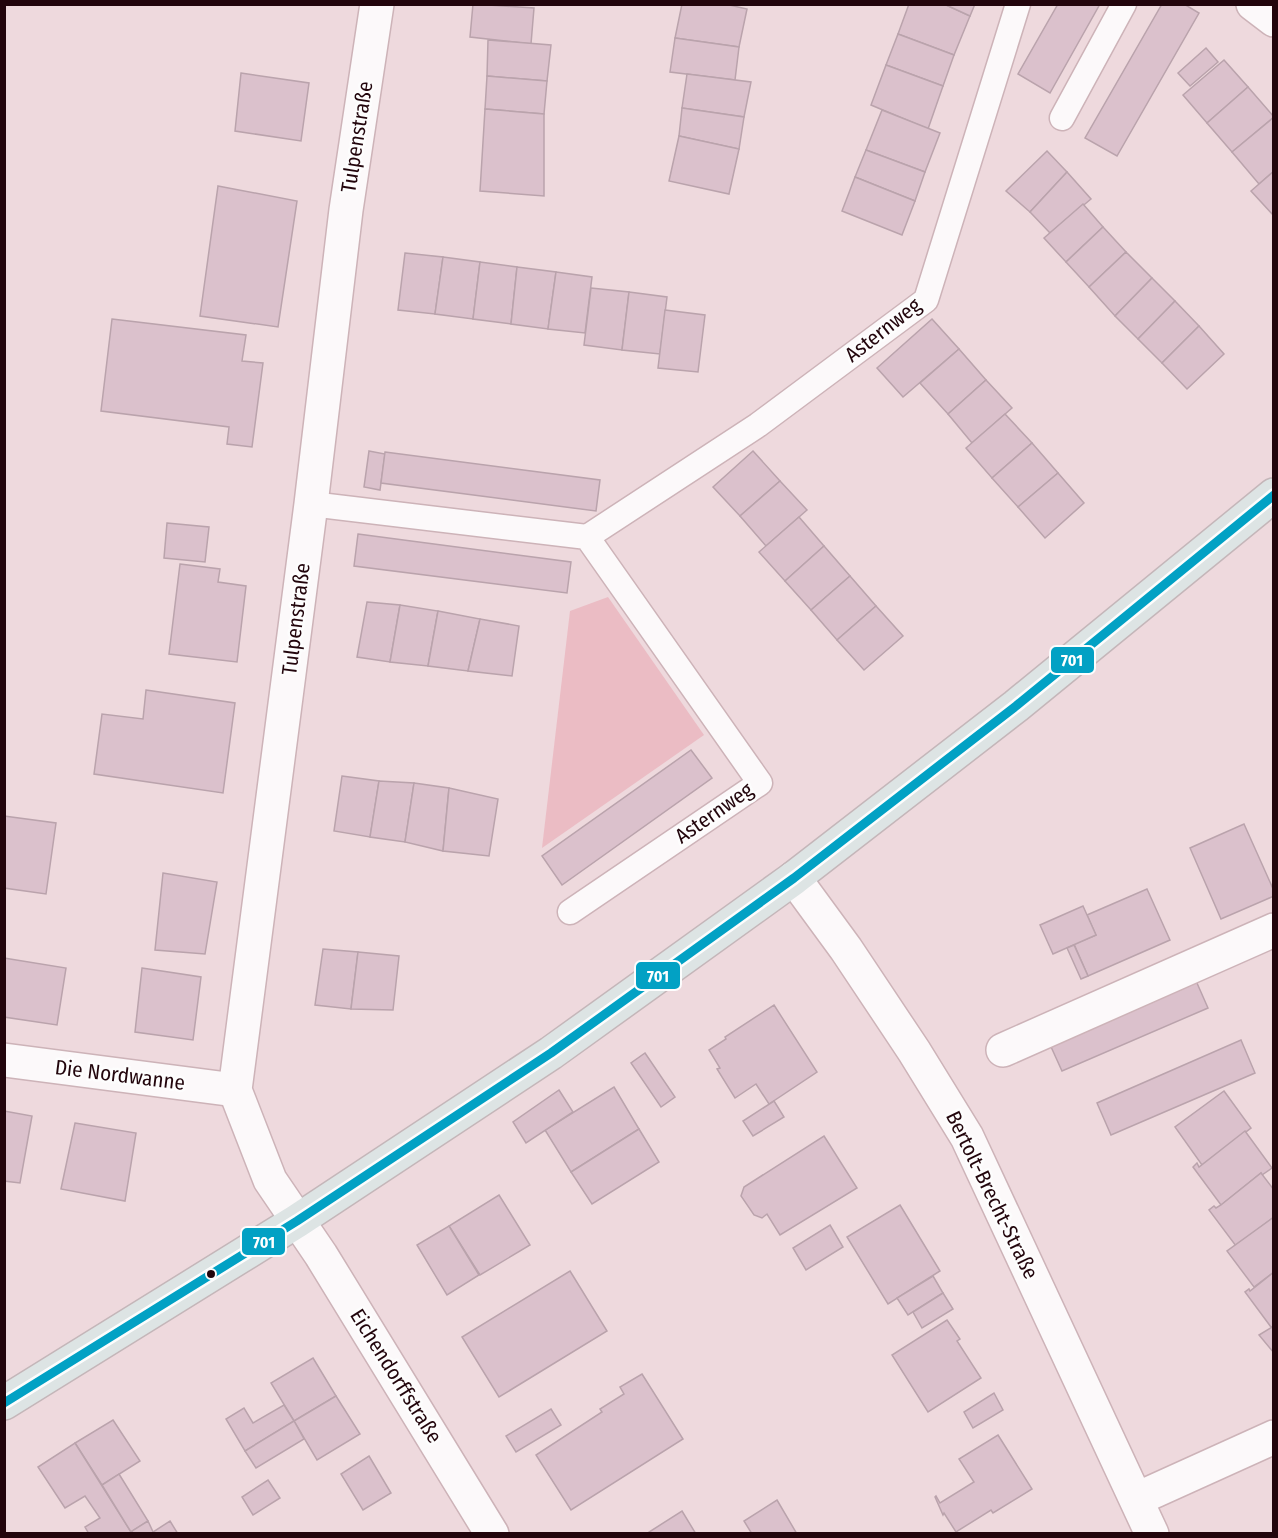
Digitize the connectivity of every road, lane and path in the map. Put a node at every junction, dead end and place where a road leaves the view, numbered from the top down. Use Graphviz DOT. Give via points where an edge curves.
graph roads {
  1 [pos="377,4"];
  2 [pos="1018,4"];
  3 [pos="1124,4"];
  4 [pos="1253,4"];
  5 [pos="1274,20"];
  6 [pos="1062,118"];
  7 [pos="1274,495"];
  8 [pos="311,504"];
  9 [pos="587,537"];
  10 [pos="794,878"];
  11 [pos="570,912"];
  12 [pos="1274,930"];
  13 [pos="1003,1050"];
  14 [pos="4,1060"];
  15 [pos="235,1090"];
  16 [pos="297,1221"];
  17 [pos="4,1403"];
  18 [pos="1274,1437"];
  19 [pos="1137,1499"];
  20 [pos="492,1533"];
  21 [pos="1152,1533"];
  1 -- 8 [label="street, Tulpenstraße" via="346,210"];
  2 -- 9 [label="lane, Asternweg" via="926,300 758,424"];
  3 -- 6 [label="lane"];
  4 -- 5 [label="street"];
  7 -- 10 [label="main road" via="1016,706"];
  8 -- 9 [label="lane"];
  8 -- 15 [label="street, Tulpenstraße"];
  9 -- 11 [label="lane, Asternweg" via="760,783"];
  10 -- 16 [label="main road" via="551,1053"];
  10 -- 19 [label="street, Bertolt-Brecht-Straße" via="908,1041 967,1137"];
  12 -- 13 [label="street"];
  14 -- 15 [label="street, Die Nordwanne"];
  15 -- 16 [label="street, Tulpenstraße" via="270,1180"];
  16 -- 17 [label="main road"];
  16 -- 20 [label="street, Eichendorffstraße"];
  18 -- 19 [label="street"];
  19 -- 21 [label="street, Bertolt-Brecht-Straße"];
}
